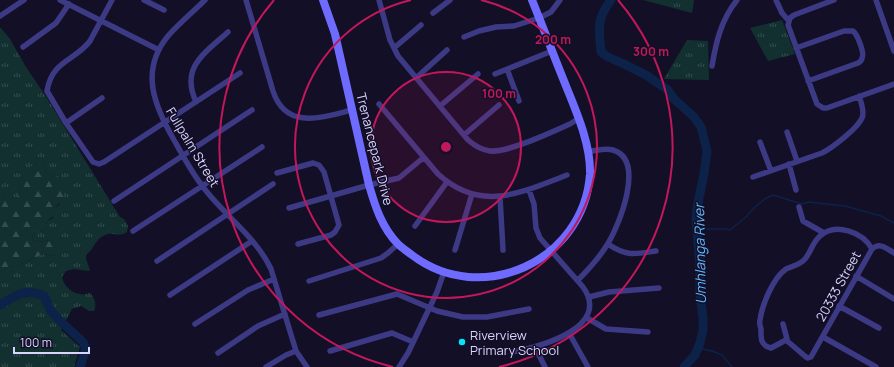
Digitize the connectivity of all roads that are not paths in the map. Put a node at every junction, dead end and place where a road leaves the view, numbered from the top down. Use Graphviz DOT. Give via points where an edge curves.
graph roads {
  1 [pos="24,0"];
  2 [pos="60,0"];
  3 [pos="112,0"];
  4 [pos="144,0"];
  5 [pos="205,0"];
  6 [pos="252,0"];
  7 [pos="323,0"];
  8 [pos="379,0"];
  9 [pos="450,0"];
  10 [pos="532,0"];
  11 [pos="560,0"];
  12 [pos="737,0"];
  13 [pos="776,0"];
  14 [pos="834,0"];
  15 [pos="876,0"];
  16 [pos="15,2"];
  17 [pos="246,2"];
  18 [pos="69,4"];
  19 [pos="164,10"];
  20 [pos="433,13"];
  21 [pos="0,16"];
  22 [pos="539,18"];
  23 [pos="101,21"];
  24 [pos="789,21"];
  25 [pos="421,25"];
  26 [pos="228,32"];
  27 [pos="464,37"];
  28 [pos="22,47"];
  29 [pos="394,48"];
  30 [pos="796,48"];
  31 [pos="159,50"];
  32 [pos="447,50"];
  33 [pos="552,51"];
  34 [pos="894,51"];
  35 [pos="712,66"];
  36 [pos="507,69"];
  37 [pos="240,74"];
  38 [pos="478,74"];
  39 [pos="495,74"];
  40 [pos="416,78"];
  41 [pos="808,81"];
  42 [pos="894,84"];
  43 [pos="860,96"];
  44 [pos="102,98"];
  45 [pos="520,101"];
  46 [pos="196,102"];
  47 [pos="379,104"];
  48 [pos="498,105"];
  49 [pos="440,106"];
  50 [pos="252,110"];
  51 [pos="352,110"];
  52 [pos="578,119"];
  53 [pos="66,123"];
  54 [pos="164,123"];
  55 [pos="787,132"];
  56 [pos="464,134"];
  57 [pos="760,142"];
  58 [pos="262,147"];
  59 [pos="588,152"];
  60 [pos="183,156"];
  61 [pos="423,158"];
  62 [pos="798,161"];
  63 [pos="789,164"];
  64 [pos="770,171"];
  65 [pos="277,173"];
  66 [pos="567,175"];
  67 [pos="753,177"];
  68 [pos="447,182"];
  69 [pos="273,184"];
  70 [pos="369,185"];
  71 [pos="202,186"];
  72 [pos="528,190"];
  73 [pos="796,190"];
  74 [pos="472,194"];
  75 [pos="331,196"];
  76 [pos="500,197"];
  77 [pos="114,201"];
  78 [pos="798,207"];
  79 [pos="289,208"];
  80 [pos="227,214"];
  81 [pos="415,226"];
  82 [pos="133,231"];
  83 [pos="824,233"];
  84 [pos="252,241"];
  85 [pos="298,244"];
  86 [pos="398,244"];
  87 [pos="608,244"];
  88 [pos="872,249"];
  89 [pos="455,250"];
  90 [pos="503,250"];
  91 [pos="552,250"];
  92 [pos="656,251"];
  93 [pos="894,253"];
  94 [pos="157,261"];
  95 [pos="444,272"];
  96 [pos="856,276"];
  97 [pos="274,279"];
  98 [pos="309,280"];
  99 [pos="578,280"];
  100 [pos="658,288"];
  101 [pos="170,296"];
  102 [pos="589,297"];
  103 [pos="894,299"];
  104 [pos="839,306"];
  105 [pos="429,308"];
  106 [pos="529,309"];
  107 [pos="285,314"];
  108 [pos="319,315"];
  109 [pos="587,318"];
  110 [pos="195,324"];
  111 [pos="783,324"];
  112 [pos="879,328"];
  113 [pos="648,332"];
  114 [pos="569,333"];
  115 [pos="823,337"];
  116 [pos="786,340"];
  117 [pos="413,342"];
  118 [pos="534,347"];
  119 [pos="296,351"];
  120 [pos="330,351"];
  121 [pos="218,352"];
  122 [pos="512,352"];
  123 [pos="266,367"];
  124 [pos="307,367"];
  125 [pos="399,367"];
  126 [pos="545,367"];
  127 [pos="588,367"];
  128 [pos="876,367"];
  1 -- 16 [label="street"];
  2 -- 18 [label="street"];
  3 -- 23 [label="street"];
  4 -- 19 [label="street"];
  5 -- 31 [label="street, Fullpalm Street" via="172,31"];
  6 -- 17 [label="street"];
  7 -- 51 [label="street, Trenancepark Drive" via="335,34"];
  8 -- 29 [label="street"];
  9 -- 20 [label="street"];
  10 -- 22 [label="street, Trenancepark Drive"];
  11 -- 22 [label="street" via="551,12"];
  12 -- 35 [label="street" via="722,23 715,43"];
  13 -- 24 [label="street"];
  14 -- 24 [label="street" via="794,15"];
  15 -- 34 [label="street"];
  16 -- 21 [label="street"];
  17 -- 51 [label="street" via="275,97 282,107 292,115 305,119"];
  18 -- 23 [label="street"];
  18 -- 28 [label="street" via="56,23"];
  22 -- 27 [label="street" via="514,26 479,31"];
  22 -- 33 [label="street, Trenancepark Drive"];
  23 -- 31 [label="street"];
  23 -- 53 [label="street" via="86,46 58,67 48,86 47,91"];
  24 -- 30 [label="street" via="788,26"];
  25 -- 29 [label="street"];
  26 -- 46 [label="street" via="198,59 190,75"];
  29 -- 40 [label="street"];
  30 -- 41 [label="street"];
  30 -- 41 [label="street" via="844,31 852,31 863,54 858,63"];
  31 -- 54 [label="street, Fullpalm Street" via="154,63 152,85 154,98"];
  32 -- 40 [label="street"];
  33 -- 36 [label="street"];
  33 -- 52 [label="street, Trenancepark Drive"];
  36 -- 39 [label="street"];
  36 -- 45 [label="street"];
  37 -- 46 [label="street"];
  38 -- 49 [label="street"];
  40 -- 49 [label="street"];
  41 -- 43 [label="street" via="815,101 823,108"];
  42 -- 43 [label="street"];
  43 -- 62 [label="street" via="863,115 854,128 832,148"];
  44 -- 53 [label="street"];
  46 -- 54 [label="street"];
  47 -- 61 [label="street"];
  48 -- 56 [label="street"];
  49 -- 56 [label="street"];
  50 -- 60 [label="street"];
  51 -- 70 [label="street, Trenancepark Drive"];
  52 -- 56 [label="street" via="500,151 478,147"];
  52 -- 59 [label="street, Trenancepark Drive"];
  53 -- 54 [label="street" via="90,160 99,164"];
  54 -- 60 [label="street, Fullpalm Street"];
  55 -- 62 [label="street"];
  57 -- 64 [label="street"];
  58 -- 71 [label="street"];
  59 -- 87 [label="street" via="604,149 617,152 626,160 628,169 628,186 622,212"];
  59 -- 91 [label="street, Trenancepark Drive" via="589,181 583,204 572,227"];
  60 -- 71 [label="street, Fullpalm Street"];
  60 -- 77 [label="street"];
  61 -- 68 [label="street"];
  61 -- 70 [label="street" via="399,178"];
  62 -- 63 [label="street"];
  63 -- 64 [label="street"];
  63 -- 73 [label="street"];
  64 -- 67 [label="street"];
  65 -- 75 [label="street" via="316,164 324,172"];
  66 -- 72 [label="street"];
  68 -- 74 [label="street"];
  68 -- 81 [label="street"];
  69 -- 80 [label="street"];
  70 -- 75 [label="street"];
  70 -- 86 [label="street, Trenancepark Drive" via="374,204"];
  71 -- 80 [label="street, Fullpalm Street"];
  71 -- 82 [label="street"];
  72 -- 76 [label="street"];
  72 -- 91 [label="street" via="536,211 537,233"];
  74 -- 76 [label="street"];
  74 -- 89 [label="street"];
  75 -- 79 [label="street"];
  75 -- 85 [label="street" via="338,229 331,235"];
  76 -- 90 [label="street"];
  78 -- 83 [label="street" via="803,221"];
  80 -- 84 [label="street, Fullpalm Street"];
  80 -- 94 [label="street"];
  83 -- 88 [label="street" via="844,230 866,240"];
  83 -- 116 [label="street" via="812,245 805,259 786,270 768,294 760,322 761,341 771,348"];
  84 -- 97 [label="street, Fullpalm Street" via="267,260"];
  84 -- 101 [label="street"];
  86 -- 95 [label="street, Trenancepark Drive" via="428,266"];
  86 -- 98 [label="street" via="380,258"];
  87 -- 92 [label="street" via="623,253"];
  87 -- 99 [label="street" via="594,264"];
  88 -- 93 [label="street, 20333 Street" via="881,246"];
  88 -- 96 [label="street, 20333 Street"];
  91 -- 95 [label="street, Trenancepark Drive" via="526,267 499,276 473,277"];
  91 -- 99 [label="street"];
  95 -- 105 [label="street"];
  96 -- 103 [label="street"];
  96 -- 104 [label="street, 20333 Street"];
  97 -- 107 [label="street, Fullpalm Street"];
  97 -- 110 [label="street" via="248,290"];
  99 -- 102 [label="street"];
  100 -- 102 [label="street" via="609,292"];
  102 -- 109 [label="street"];
  104 -- 112 [label="street"];
  104 -- 115 [label="street, 20333 Street"];
  105 -- 106 [label="street" via="463,317 487,317"];
  105 -- 108 [label="street" via="397,294"];
  105 -- 117 [label="street"];
  107 -- 119 [label="street, Fullpalm Street"];
  107 -- 121 [label="street" via="258,326"];
  109 -- 113 [label="street" via="606,329"];
  109 -- 114 [label="street"];
  111 -- 116 [label="street"];
  114 -- 118 [label="street"];
  114 -- 127 [label="street"];
  115 -- 116 [label="street, 20333 Street" via="808,358"];
  115 -- 128 [label="street"];
  117 -- 120 [label="street" via="392,333"];
  117 -- 125 [label="street"];
  118 -- 122 [label="street"];
  118 -- 126 [label="street"];
  119 -- 123 [label="street"];
  119 -- 124 [label="street, Fullpalm Street"];
}
